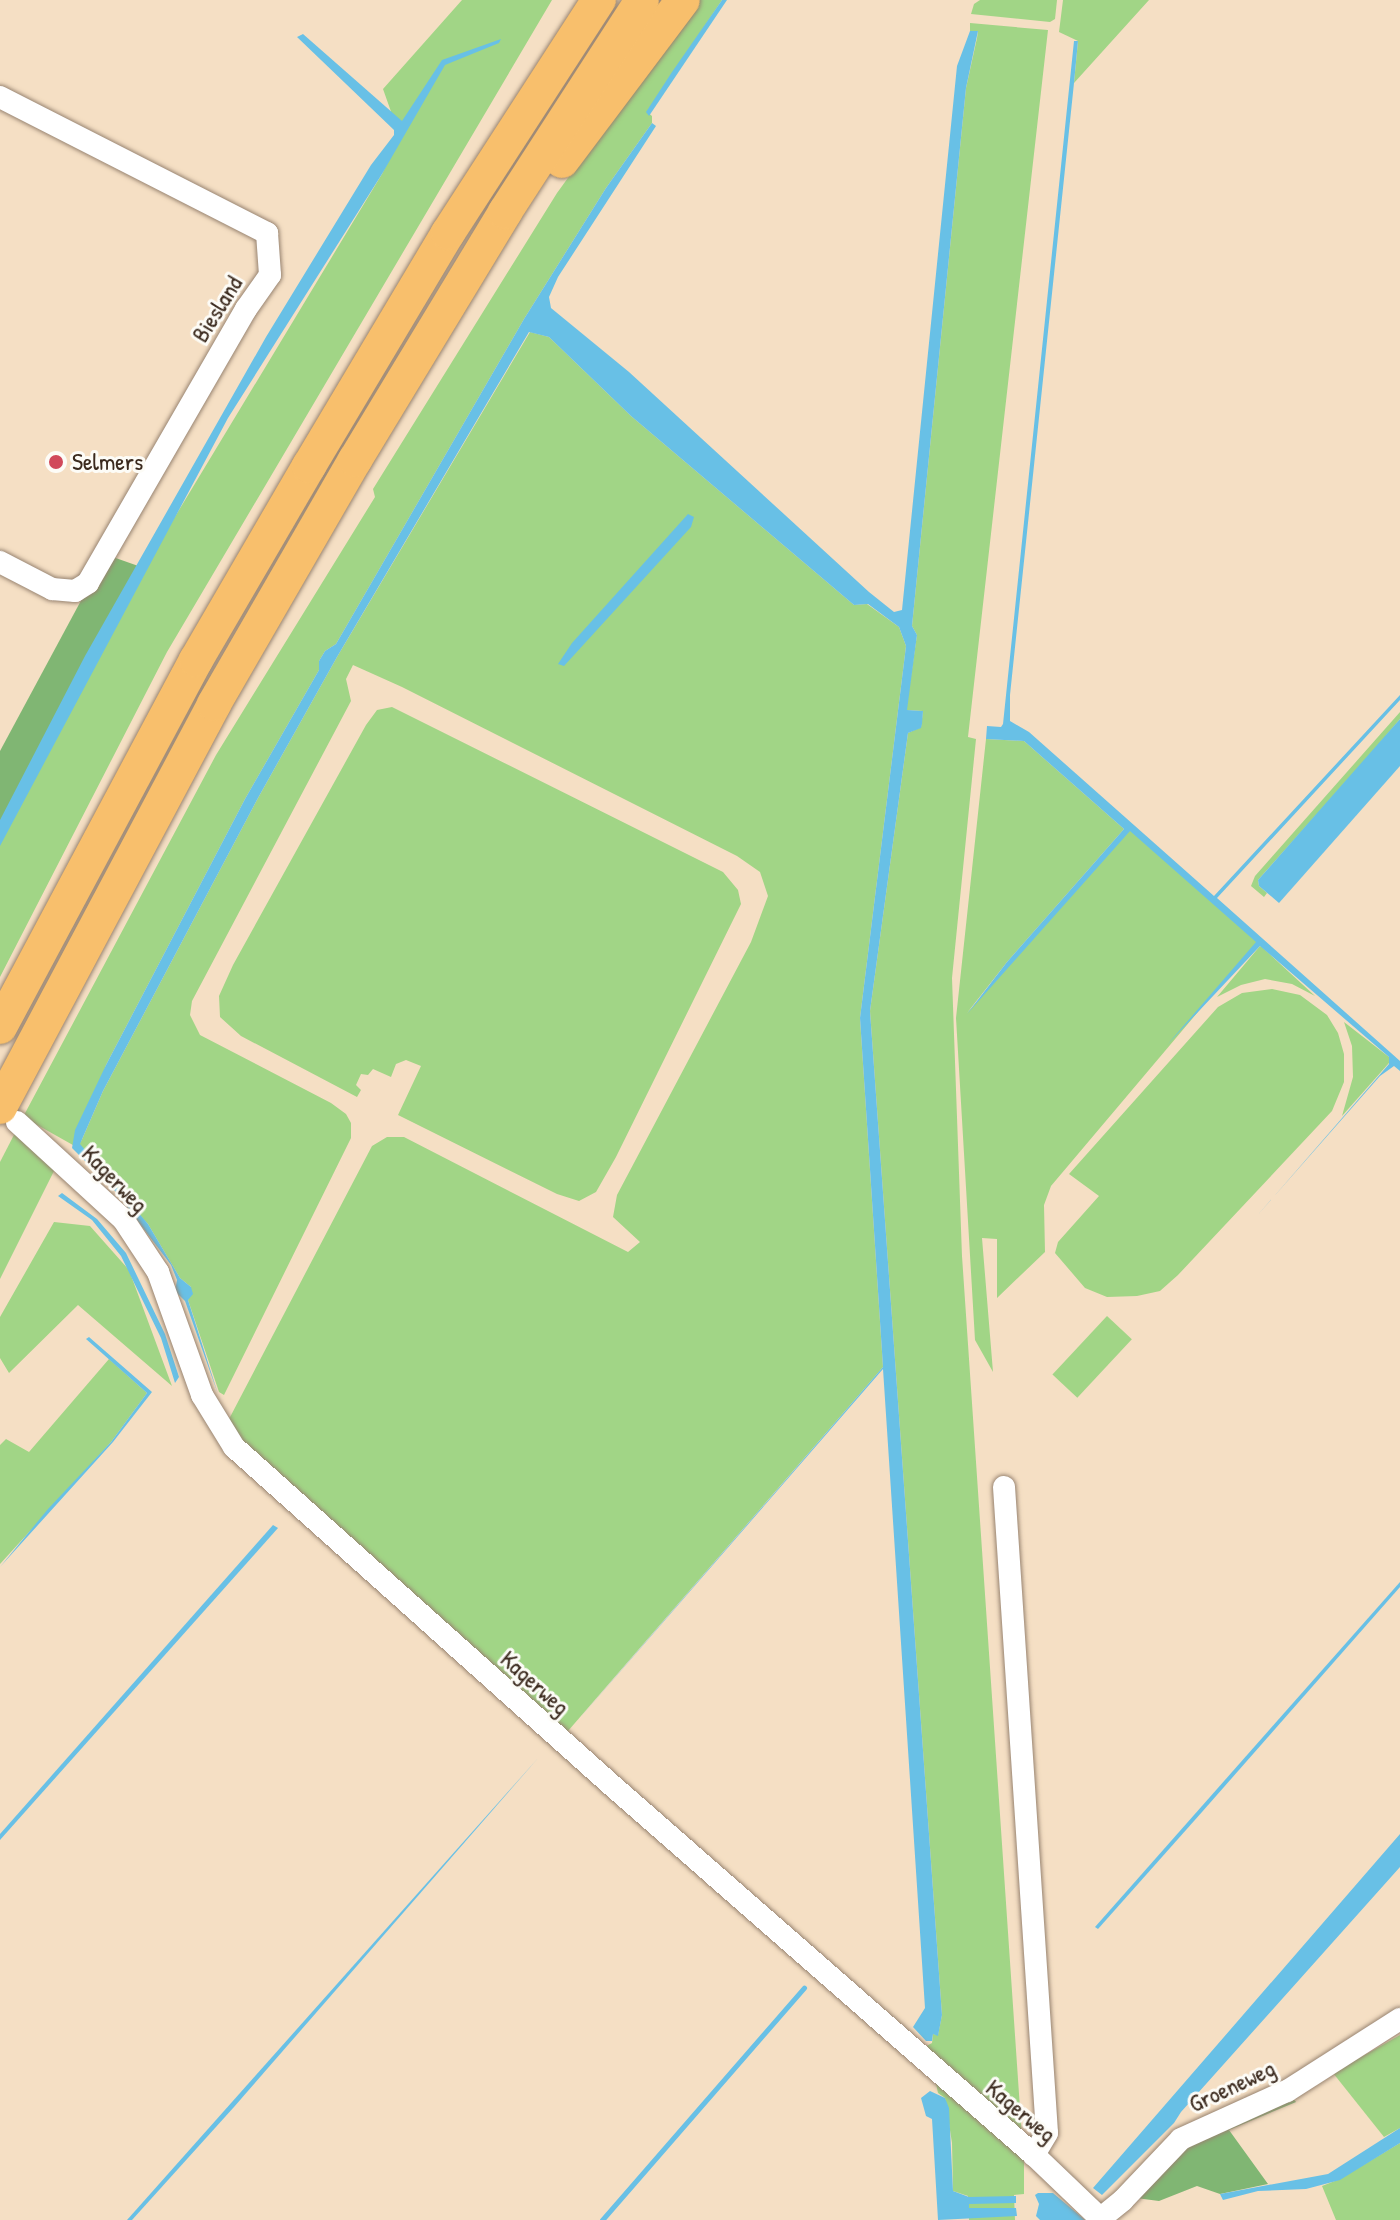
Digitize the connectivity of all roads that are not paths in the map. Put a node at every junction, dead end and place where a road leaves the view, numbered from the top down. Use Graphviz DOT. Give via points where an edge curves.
graph roads {
  1 [pos="572,0"];
  2 [pos="599,0"];
  3 [pos="642,0"];
  4 [pos="683,0"];
  5 [pos="0,97"];
  6 [pos="505,212"];
  7 [pos="448,233"];
  8 [pos="0,562"];
  9 [pos="0,1027"];
  10 [pos="10,1103"];
  11 [pos="1004,1487"];
  12 [pos="1400,2019"];
  13 [pos="1034,2155"];
  14 [pos="1101,2219"];
  1 -- 7 [label="highway" via="480,154"];
  2 -- 7 [label="highway"];
  3 -- 6 [label="highway"];
  4 -- 6 [label="highway" via="567,157"];
  5 -- 8 [label="street, Biesland" via="267,233 270,275 88,583 75,591 52,589"];
  6 -- 10 [label="highway" via="214,704"];
  7 -- 9 [label="highway" via="196,660"];
  10 -- 13 [label="street, Kagerweg" via="123,1219 158,1272 202,1395 234,1447"];
  11 -- 13 [label="street" via="1047,2133"];
  12 -- 14 [label="street, Groeneweg" via="1287,2091 1181,2139"];
  13 -- 14 [label="street, Kagerweg"];
}
